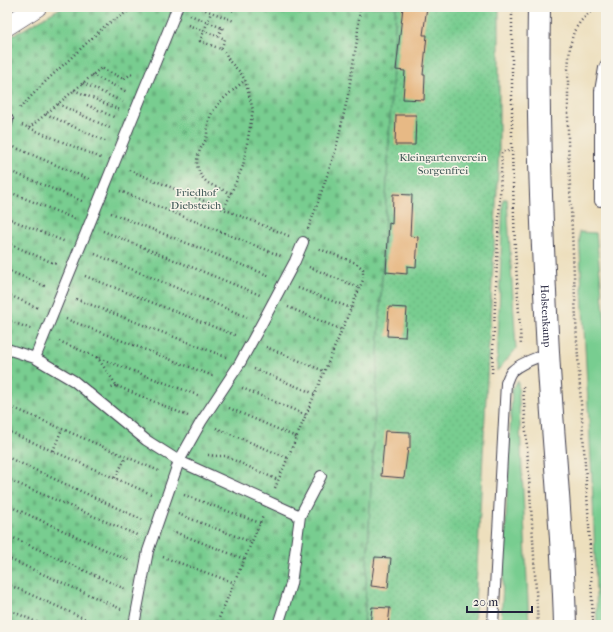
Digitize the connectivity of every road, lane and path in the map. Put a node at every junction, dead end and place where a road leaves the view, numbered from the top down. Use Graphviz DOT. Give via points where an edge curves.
graph roads {
  1 [pos="37,7"];
  2 [pos="135,7"];
  3 [pos="198,7"];
  4 [pos="225,7"];
  5 [pos="234,7"];
  6 [pos="360,7"];
  7 [pos="512,7"];
  8 [pos="538,7"];
  9 [pos="597,7"];
  10 [pos="177,8"];
  11 [pos="211,12"];
  12 [pos="234,21"];
  13 [pos="208,22"];
  14 [pos="7,26"];
  15 [pos="222,27"];
  16 [pos="227,30"];
  17 [pos="204,31"];
  18 [pos="218,36"];
  19 [pos="221,49"];
  20 [pos="606,64"];
  21 [pos="92,75"];
  22 [pos="148,78"];
  23 [pos="245,80"];
  24 [pos="83,83"];
  25 [pos="74,90"];
  26 [pos="140,98"];
  27 [pos="58,104"];
  28 [pos="87,105"];
  29 [pos="46,114"];
  30 [pos="133,116"];
  31 [pos="7,120"];
  32 [pos="29,128"];
  33 [pos="125,135"];
  34 [pos="7,144"];
  35 [pos="120,148"];
  36 [pos="512,151"];
  37 [pos="114,163"];
  38 [pos="7,170"];
  39 [pos="105,185"];
  40 [pos="7,191"];
  41 [pos="231,193"];
  42 [pos="600,201"];
  43 [pos="97,207"];
  44 [pos="224,209"];
  45 [pos="7,218"];
  46 [pos="89,225"];
  47 [pos="303,242"];
  48 [pos="7,243"];
  49 [pos="80,248"];
  50 [pos="295,261"];
  51 [pos="7,270"];
  52 [pos="71,270"];
  53 [pos="284,282"];
  54 [pos="360,288"];
  55 [pos="62,293"];
  56 [pos="7,294"];
  57 [pos="274,301"];
  58 [pos="351,308"];
  59 [pos="53,314"];
  60 [pos="7,320"];
  61 [pos="262,323"];
  62 [pos="342,330"];
  63 [pos="45,335"];
  64 [pos="252,342"];
  65 [pos="7,349"];
  66 [pos="548,352"];
  67 [pos="96,357"];
  68 [pos="36,358"];
  69 [pos="240,362"];
  70 [pos="522,364"];
  71 [pos="324,371"];
  72 [pos="492,374"];
  73 [pos="227,382"];
  74 [pos="117,386"];
  75 [pos="315,394"];
  76 [pos="90,395"];
  77 [pos="214,402"];
  78 [pos="7,405"];
  79 [pos="306,415"];
  80 [pos="201,422"];
  81 [pos="62,429"];
  82 [pos="7,431"];
  83 [pos="296,437"];
  84 [pos="187,448"];
  85 [pos="53,451"];
  86 [pos="7,457"];
  87 [pos="126,457"];
  88 [pos="288,458"];
  89 [pos="179,461"];
  90 [pos="321,476"];
  91 [pos="173,477"];
  92 [pos="115,478"];
  93 [pos="7,479"];
  94 [pos="278,480"];
  95 [pos="169,489"];
  96 [pos="269,502"];
  97 [pos="7,504"];
  98 [pos="164,504"];
  99 [pos="300,516"];
  100 [pos="260,523"];
  101 [pos="157,526"];
  102 [pos="7,535"];
  103 [pos="151,541"];
  104 [pos="252,542"];
  105 [pos="148,551"];
  106 [pos="7,558"];
  107 [pos="244,559"];
  108 [pos="144,568"];
  109 [pos="234,583"];
  110 [pos="7,584"];
  111 [pos="140,596"];
  112 [pos="7,609"];
  113 [pos="135,620"];
  114 [pos="43,625"];
  115 [pos="99,625"];
  116 [pos="216,625"];
  117 [pos="278,625"];
  118 [pos="493,625"];
  119 [pos="538,625"];
  120 [pos="565,625"];
  121 [pos="593,625"];
  1 -- 14 [label="street"];
  2 -- 31 [label="path" via="106,25"];
  3 -- 11 [label="path"];
  4 -- 5 [label="path" via="234,11"];
  6 -- 47 [label="path" via="348,95 336,149"];
  7 -- 36 [label="path"];
  8 -- 66 [label="main road, Holstenkamp" via="539,150"];
  9 -- 121 [label="path" via="580,21 574,31 568,69 568,142 577,342 590,525"];
  10 -- 13 [label="path"];
  10 -- 22 [label="lane"];
  11 -- 12 [label="path"];
  11 -- 13 [label="path"];
  13 -- 15 [label="path"];
  13 -- 17 [label="path"];
  15 -- 16 [label="path"];
  15 -- 18 [label="path"];
  17 -- 18 [label="path"];
  17 -- 19 [label="path" via="200,41"];
  18 -- 19 [label="path" via="225,39"];
  19 -- 23 [label="path"];
  20 -- 42 [label="lane" via="600,91"];
  21 -- 22 [label="path" via="100,68 124,79 131,74"];
  21 -- 24 [label="path"];
  21 -- 26 [label="path"];
  22 -- 26 [label="lane"];
  23 -- 41 [label="path" via="253,110 243,166"];
  23 -- 41 [label="path" via="214,110 204,144 198,153 198,170 205,180"];
  24 -- 25 [label="path"];
  24 -- 30 [label="path"];
  25 -- 27 [label="path"];
  25 -- 30 [label="path"];
  26 -- 30 [label="lane"];
  27 -- 29 [label="path"];
  27 -- 33 [label="path"];
  28 -- 30 [label="path"];
  29 -- 32 [label="path"];
  29 -- 35 [label="path"];
  30 -- 33 [label="lane"];
  31 -- 32 [label="path"];
  32 -- 37 [label="path"];
  33 -- 35 [label="lane"];
  34 -- 39 [label="path"];
  35 -- 37 [label="lane"];
  36 -- 70 [label="path"];
  36 -- 72 [label="path" via="502,152"];
  37 -- 39 [label="lane"];
  37 -- 44 [label="path"];
  38 -- 43 [label="path"];
  39 -- 43 [label="lane"];
  39 -- 50 [label="path"];
  40 -- 46 [label="path"];
  41 -- 44 [label="path"];
  43 -- 46 [label="lane"];
  43 -- 53 [label="path"];
  44 -- 47 [label="path"];
  45 -- 49 [label="path"];
  46 -- 49 [label="lane"];
  46 -- 57 [label="path"];
  47 -- 50 [label="lane"];
  47 -- 54 [label="path" via="356,263 363,269 364,280"];
  48 -- 52 [label="path"];
  49 -- 52 [label="lane"];
  49 -- 61 [label="path"];
  50 -- 53 [label="lane"];
  50 -- 54 [label="path"];
  51 -- 55 [label="path"];
  52 -- 55 [label="lane"];
  52 -- 64 [label="path"];
  53 -- 57 [label="lane"];
  53 -- 58 [label="path"];
  54 -- 58 [label="path"];
  55 -- 59 [label="lane"];
  55 -- 69 [label="path"];
  56 -- 59 [label="path"];
  57 -- 61 [label="lane"];
  57 -- 62 [label="path"];
  58 -- 62 [label="path"];
  59 -- 63 [label="lane"];
  59 -- 73 [label="path"];
  60 -- 63 [label="path"];
  61 -- 64 [label="lane"];
  62 -- 71 [label="path"];
  63 -- 67 [label="path"];
  63 -- 68 [label="lane"];
  64 -- 69 [label="lane"];
  64 -- 71 [label="path"];
  65 -- 68 [label="lane"];
  66 -- 70 [label="lane"];
  66 -- 120 [label="main road, Holstenkamp"];
  67 -- 74 [label="path"];
  67 -- 77 [label="path"];
  68 -- 76 [label="lane" via="74,381"];
  69 -- 73 [label="lane"];
  69 -- 75 [label="path"];
  70 -- 118 [label="lane" via="508,377 505,390"];
  70 -- 119 [label="path"];
  71 -- 75 [label="path"];
  73 -- 77 [label="lane"];
  73 -- 79 [label="path"];
  74 -- 76 [label="path"];
  74 -- 80 [label="path"];
  75 -- 79 [label="path"];
  76 -- 89 [label="lane" via="146,440"];
  77 -- 80 [label="lane"];
  77 -- 83 [label="path"];
  78 -- 81 [label="path"];
  79 -- 83 [label="path"];
  80 -- 84 [label="lane"];
  80 -- 88 [label="path"];
  81 -- 85 [label="path"];
  81 -- 87 [label="path"];
  82 -- 85 [label="path"];
  83 -- 88 [label="path"];
  84 -- 89 [label="lane"];
  84 -- 94 [label="path" via="206,455 225,456"];
  85 -- 92 [label="path"];
  86 -- 101 [label="path"];
  87 -- 91 [label="path"];
  87 -- 92 [label="path"];
  88 -- 94 [label="path"];
  89 -- 91 [label="lane"];
  89 -- 96 [label="lane"];
  90 -- 99 [label="lane"];
  91 -- 95 [label="lane"];
  92 -- 98 [label="path"];
  93 -- 103 [label="path"];
  94 -- 96 [label="path"];
  95 -- 98 [label="lane"];
  95 -- 100 [label="path"];
  96 -- 99 [label="lane"];
  96 -- 100 [label="path"];
  97 -- 108 [label="path"];
  98 -- 101 [label="lane"];
  98 -- 104 [label="path"];
  99 -- 117 [label="lane" via="291,584"];
  100 -- 104 [label="path"];
  101 -- 103 [label="lane"];
  101 -- 107 [label="path"];
  102 -- 111 [label="path"];
  103 -- 105 [label="lane"];
  104 -- 107 [label="path"];
  105 -- 108 [label="lane"];
  105 -- 109 [label="path"];
  106 -- 113 [label="path"];
  107 -- 109 [label="path"];
  108 -- 111 [label="lane"];
  109 -- 116 [label="path"];
  110 -- 115 [label="path"];
  111 -- 113 [label="lane"];
  112 -- 114 [label="path"];
}
